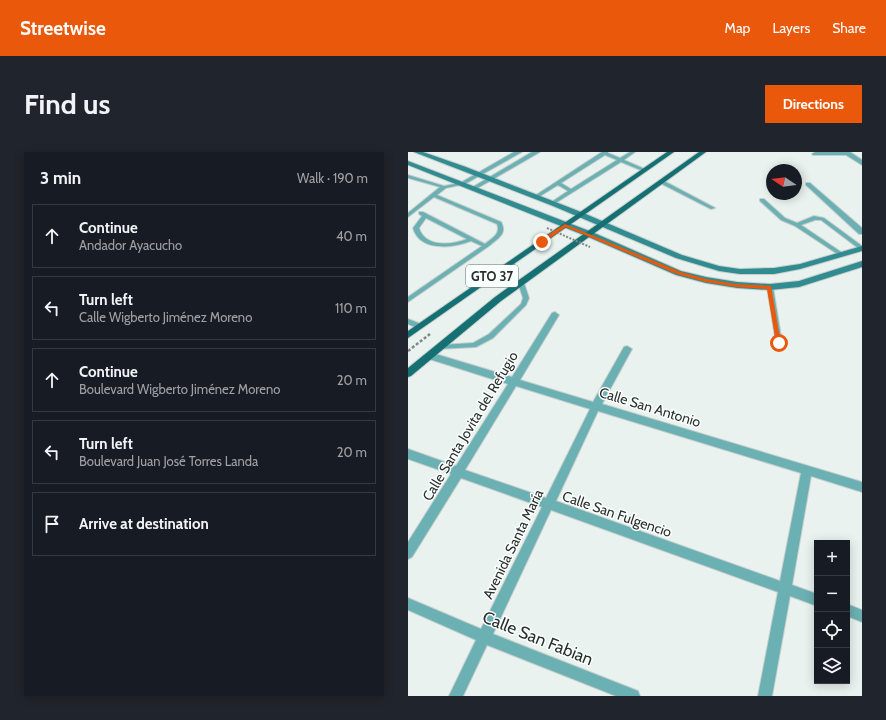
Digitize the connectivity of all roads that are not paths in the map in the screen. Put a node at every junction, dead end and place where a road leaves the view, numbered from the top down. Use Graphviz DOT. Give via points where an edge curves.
graph roads {
  1 [pos="417,152"];
  2 [pos="519,152"];
  3 [pos="537,152"];
  4 [pos="605,152"];
  5 [pos="633,152"];
  6 [pos="671,152"];
  7 [pos="703,152"];
  8 [pos="815,154"];
  9 [pos="509,157"];
  10 [pos="620,160"];
  11 [pos="520,162"];
  12 [pos="408,163"];
  13 [pos="862,163"];
  14 [pos="645,170"];
  15 [pos="479,174"];
  16 [pos="408,176"];
  17 [pos="490,179"];
  18 [pos="662,182"];
  19 [pos="462,183"];
  20 [pos="558,183"];
  21 [pos="808,184"];
  22 [pos="444,187"];
  23 [pos="474,188"];
  24 [pos="571,191"];
  25 [pos="434,194"];
  26 [pos="535,197"];
  27 [pos="762,200"];
  28 [pos="552,203"];
  29 [pos="713,208"];
  30 [pos="415,210"];
  31 [pos="408,215"];
  32 [pos="425,215"];
  33 [pos="580,215"];
  34 [pos="603,224"];
  35 [pos="797,224"];
  36 [pos="565,225"];
  37 [pos="862,232"];
  38 [pos="589,234"];
  39 [pos="471,239"];
  40 [pos="485,246"];
  41 [pos="862,248"];
  42 [pos="841,254"];
  43 [pos="862,264"];
  44 [pos="521,283"];
  45 [pos="770,287"];
  46 [pos="408,300"];
  47 [pos="555,314"];
  48 [pos="408,321"];
  49 [pos="419,326"];
  50 [pos="408,335"];
  51 [pos="779,343"];
  52 [pos="440,347"];
  53 [pos="627,349"];
  54 [pos="429,356"];
  55 [pos="408,373"];
  56 [pos="514,381"];
  57 [pos="596,406"];
  58 [pos="408,454"];
  59 [pos="807,470"];
  60 [pos="458,472"];
  61 [pos="862,487"];
  62 [pos="548,505"];
  63 [pos="408,553"];
  64 [pos="786,589"];
  65 [pos="814,599"];
  66 [pos="408,604"];
  67 [pos="850,611"];
  68 [pos="862,616"];
  69 [pos="484,637"];
  70 [pos="456,696"];
  71 [pos="633,696"];
  72 [pos="765,696"];
  1 -- 15 [label="street"];
  2 -- 9 [label="street"];
  3 -- 11 [label="street"];
  4 -- 10 [label="lane"];
  4 -- 20 [label="lane"];
  5 -- 10 [label="lane"];
  6 -- 14 [label="main road, GTO 37"];
  7 -- 18 [label="main road, GTO 37"];
  8 -- 13 [label="street" via="847,153"];
  9 -- 11 [label="street"];
  9 -- 15 [label="street"];
  10 -- 14 [label="lane"];
  10 -- 24 [label="lane"];
  11 -- 17 [label="street"];
  12 -- 19 [label="street"];
  14 -- 33 [label="main road, GTO 37"];
  15 -- 17 [label="street"];
  15 -- 19 [label="street"];
  16 -- 22 [label="lane"];
  17 -- 23 [label="street"];
  17 -- 26 [label="street"];
  18 -- 29 [label="lane"];
  18 -- 34 [label="main road, GTO 37"];
  19 -- 22 [label="lane"];
  19 -- 23 [label="street"];
  20 -- 24 [label="lane"];
  20 -- 26 [label="lane"];
  21 -- 37 [label="street"];
  22 -- 25 [label="lane"];
  23 -- 36 [label="street"];
  24 -- 28 [label="lane"];
  25 -- 30 [label="lane"];
  25 -- 40 [label="lane" via="499,223 502,231"];
  26 -- 28 [label="street"];
  27 -- 35 [label="lane" via="783,219"];
  28 -- 33 [label="street"];
  30 -- 31 [label="lane"];
  30 -- 32 [label="lane"];
  32 -- 39 [label="lane"];
  32 -- 39 [label="lane" via="416,228 417,233 428,241 436,245 452,246"];
  33 -- 34 [label="street"];
  33 -- 36 [label="main road, GTO 37"];
  34 -- 38 [label="main road, GTO 37"];
  34 -- 42 [label="street" via="678,257 733,271 763,272 791,268"];
  35 -- 41 [label="lane" via="814,218 822,219"];
  35 -- 42 [label="lane"];
  36 -- 38 [label="street"];
  36 -- 49 [label="main road, GTO 37"];
  38 -- 44 [label="main road, GTO 37"];
  38 -- 45 [label="street" via="679,273 729,284"];
  39 -- 40 [label="lane"];
  40 -- 46 [label="lane"];
  41 -- 42 [label="street"];
  43 -- 45 [label="street" via="798,284"];
  44 -- 52 [label="main road, GTO 37"];
  44 -- 52 [label="lane" via="526,298 523,305 491,336 474,345"];
  45 -- 51 [label="lane"];
  47 -- 56 [label="street, Calle Santa Jovita del Refugio"];
  48 -- 49 [label="lane"];
  49 -- 50 [label="main road, GTO 37"];
  52 -- 54 [label="main road, GTO 37"];
  53 -- 57 [label="street, Avenida Santa María"];
  54 -- 55 [label="main road, GTO 37"];
  54 -- 56 [label="street, Calle San Antonio"];
  56 -- 57 [label="street, Calle San Antonio"];
  56 -- 60 [label="street, Calle Santa Jovita del Refugio"];
  57 -- 59 [label="street, Calle San Antonio"];
  57 -- 62 [label="street, Avenida Santa María"];
  58 -- 60 [label="street, Calle San Fulgencio"];
  59 -- 61 [label="street, Calle San Antonio"];
  59 -- 64 [label="street"];
  60 -- 62 [label="street, Calle San Fulgencio"];
  60 -- 63 [label="street, Calle Santa Jovita del Refugio"];
  62 -- 64 [label="street, Calle San Fulgencio"];
  62 -- 69 [label="street, Avenida Santa María"];
  64 -- 65 [label="street, Calle San Fulgencio"];
  64 -- 72 [label="street"];
  66 -- 69 [label="street, Calle San Fabian"];
  67 -- 68 [label="street"];
  69 -- 70 [label="street, Avenida Santa María"];
  69 -- 71 [label="street, Calle San Fabian"];
}
